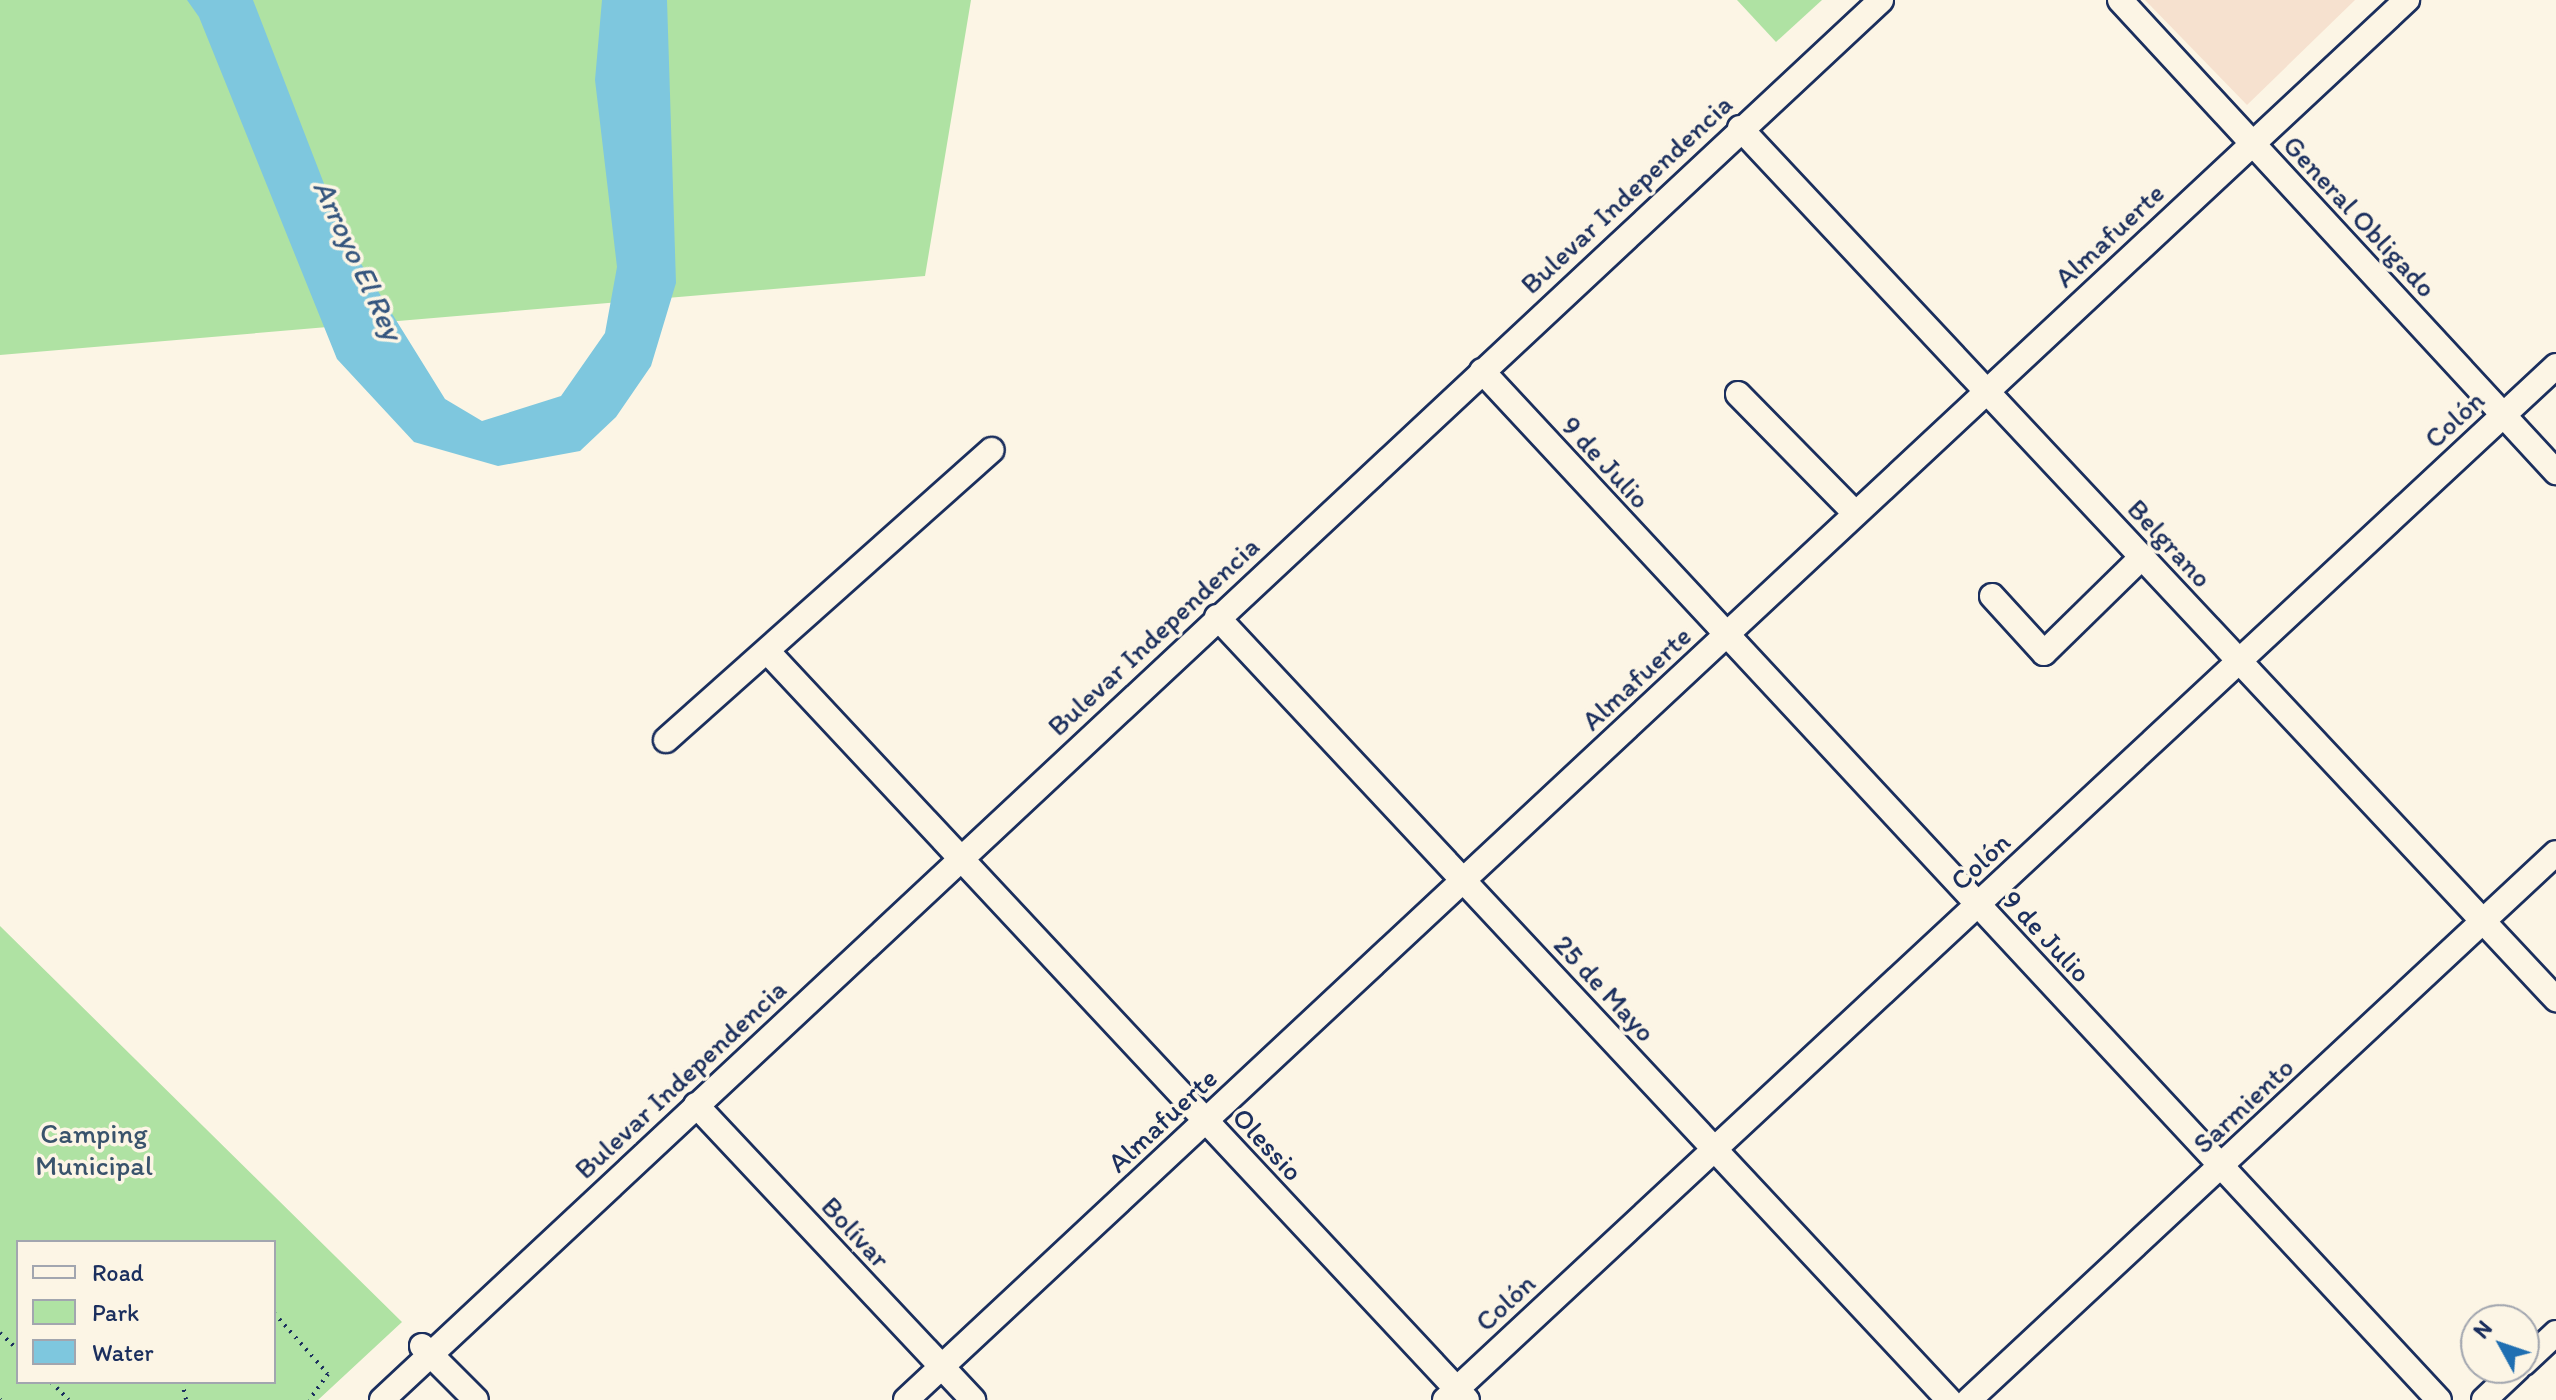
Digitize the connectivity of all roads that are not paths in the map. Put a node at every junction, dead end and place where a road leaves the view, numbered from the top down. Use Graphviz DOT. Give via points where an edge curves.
graph roads {
  1 [pos="1881,0"];
  2 [pos="2120,0"];
  3 [pos="2407,0"];
  4 [pos="1740,128"];
  5 [pos="2252,143"];
  6 [pos="2556,366"];
  7 [pos="1482,371"];
  8 [pos="1986,390"];
  9 [pos="1738,394"];
  10 [pos="2503,415"];
  11 [pos="992,450"];
  12 [pos="2556,472"];
  13 [pos="1855,513"];
  14 [pos="2142,557"];
  15 [pos="1992,596"];
  16 [pos="1217,617"];
  17 [pos="1725,636"];
  18 [pos="767,651"];
  19 [pos="2238,659"];
  20 [pos="666,740"];
  21 [pos="2556,853"];
  22 [pos="959,859"];
  23 [pos="1462,879"];
  24 [pos="1976,905"];
  25 [pos="2483,921"];
  26 [pos="2556,999"];
  27 [pos="696,1105"];
  28 [pos="1205,1121"];
  29 [pos="1713,1148"];
  30 [pos="2221,1167"];
  31 [pos="2556,1333"];
  32 [pos="2540,1348"];
  33 [pos="427,1350"];
  34 [pos="942,1366"];
  35 [pos="2501,1384"];
  36 [pos="1456,1396"];
  37 [pos="363,1400"];
  38 [pos="382,1400"];
  39 [pos="476,1400"];
  40 [pos="906,1400"];
  41 [pos="973,1400"];
  42 [pos="1949,1400"];
  43 [pos="1969,1400"];
  44 [pos="2439,1400"];
  45 [pos="2484,1400"];
  1 -- 4 [label="street, Bulevar Independencia"];
  2 -- 5 [label="street, General Obligado"];
  3 -- 5 [label="street, Almafuerte"];
  4 -- 7 [label="street, Bulevar Independencia"];
  4 -- 8 [label="street, Belgrano"];
  5 -- 8 [label="street, Almafuerte"];
  5 -- 10 [label="street, General Obligado"];
  6 -- 10 [label="street, Colón"];
  7 -- 16 [label="street, Bulevar Independencia"];
  7 -- 17 [label="street, 9 de Julio"];
  8 -- 13 [label="street, Almafuerte"];
  8 -- 14 [label="street, Belgrano"];
  9 -- 13 [label="street"];
  10 -- 12 [label="street, General Obligado"];
  10 -- 19 [label="street, Colón"];
  11 -- 18 [label="street"];
  13 -- 17 [label="street, Almafuerte"];
  14 -- 15 [label="street" via="2044,653"];
  14 -- 19 [label="street, Belgrano"];
  16 -- 22 [label="street, Bulevar Independencia"];
  16 -- 23 [label="street, 25 de Mayo"];
  17 -- 23 [label="street, Almafuerte"];
  17 -- 24 [label="street, 9 de Julio"];
  18 -- 20 [label="street"];
  18 -- 22 [label="street, Olessio"];
  19 -- 24 [label="street, Colón"];
  19 -- 25 [label="street, Belgrano"];
  21 -- 25 [label="street, Sarmiento"];
  22 -- 27 [label="street, Bulevar Independencia"];
  22 -- 28 [label="street, Olessio"];
  23 -- 28 [label="street, Almafuerte"];
  23 -- 29 [label="street, 25 de Mayo"];
  24 -- 29 [label="street, Colón"];
  24 -- 30 [label="street, 9 de Julio"];
  25 -- 26 [label="street, Belgrano"];
  25 -- 30 [label="street, Sarmiento"];
  27 -- 33 [label="street, Bulevar Independencia" via="468,1320"];
  27 -- 34 [label="street, Bolívar"];
  28 -- 34 [label="street, Almafuerte"];
  28 -- 36 [label="street, Olessio"];
  29 -- 36 [label="street, Colón"];
  29 -- 42 [label="street, 25 de Mayo"];
  30 -- 43 [label="street, Sarmiento"];
  30 -- 44 [label="street, 9 de Julio"];
  31 -- 32 [label="street"];
  33 -- 37 [label="street, Bulevar Independencia"];
  33 -- 38 [label="street, Bulevar Independencia"];
  33 -- 39 [label="street"];
  34 -- 40 [label="street, Almafuerte"];
  34 -- 41 [label="street, Bolívar"];
  35 -- 45 [label="street"];
}
